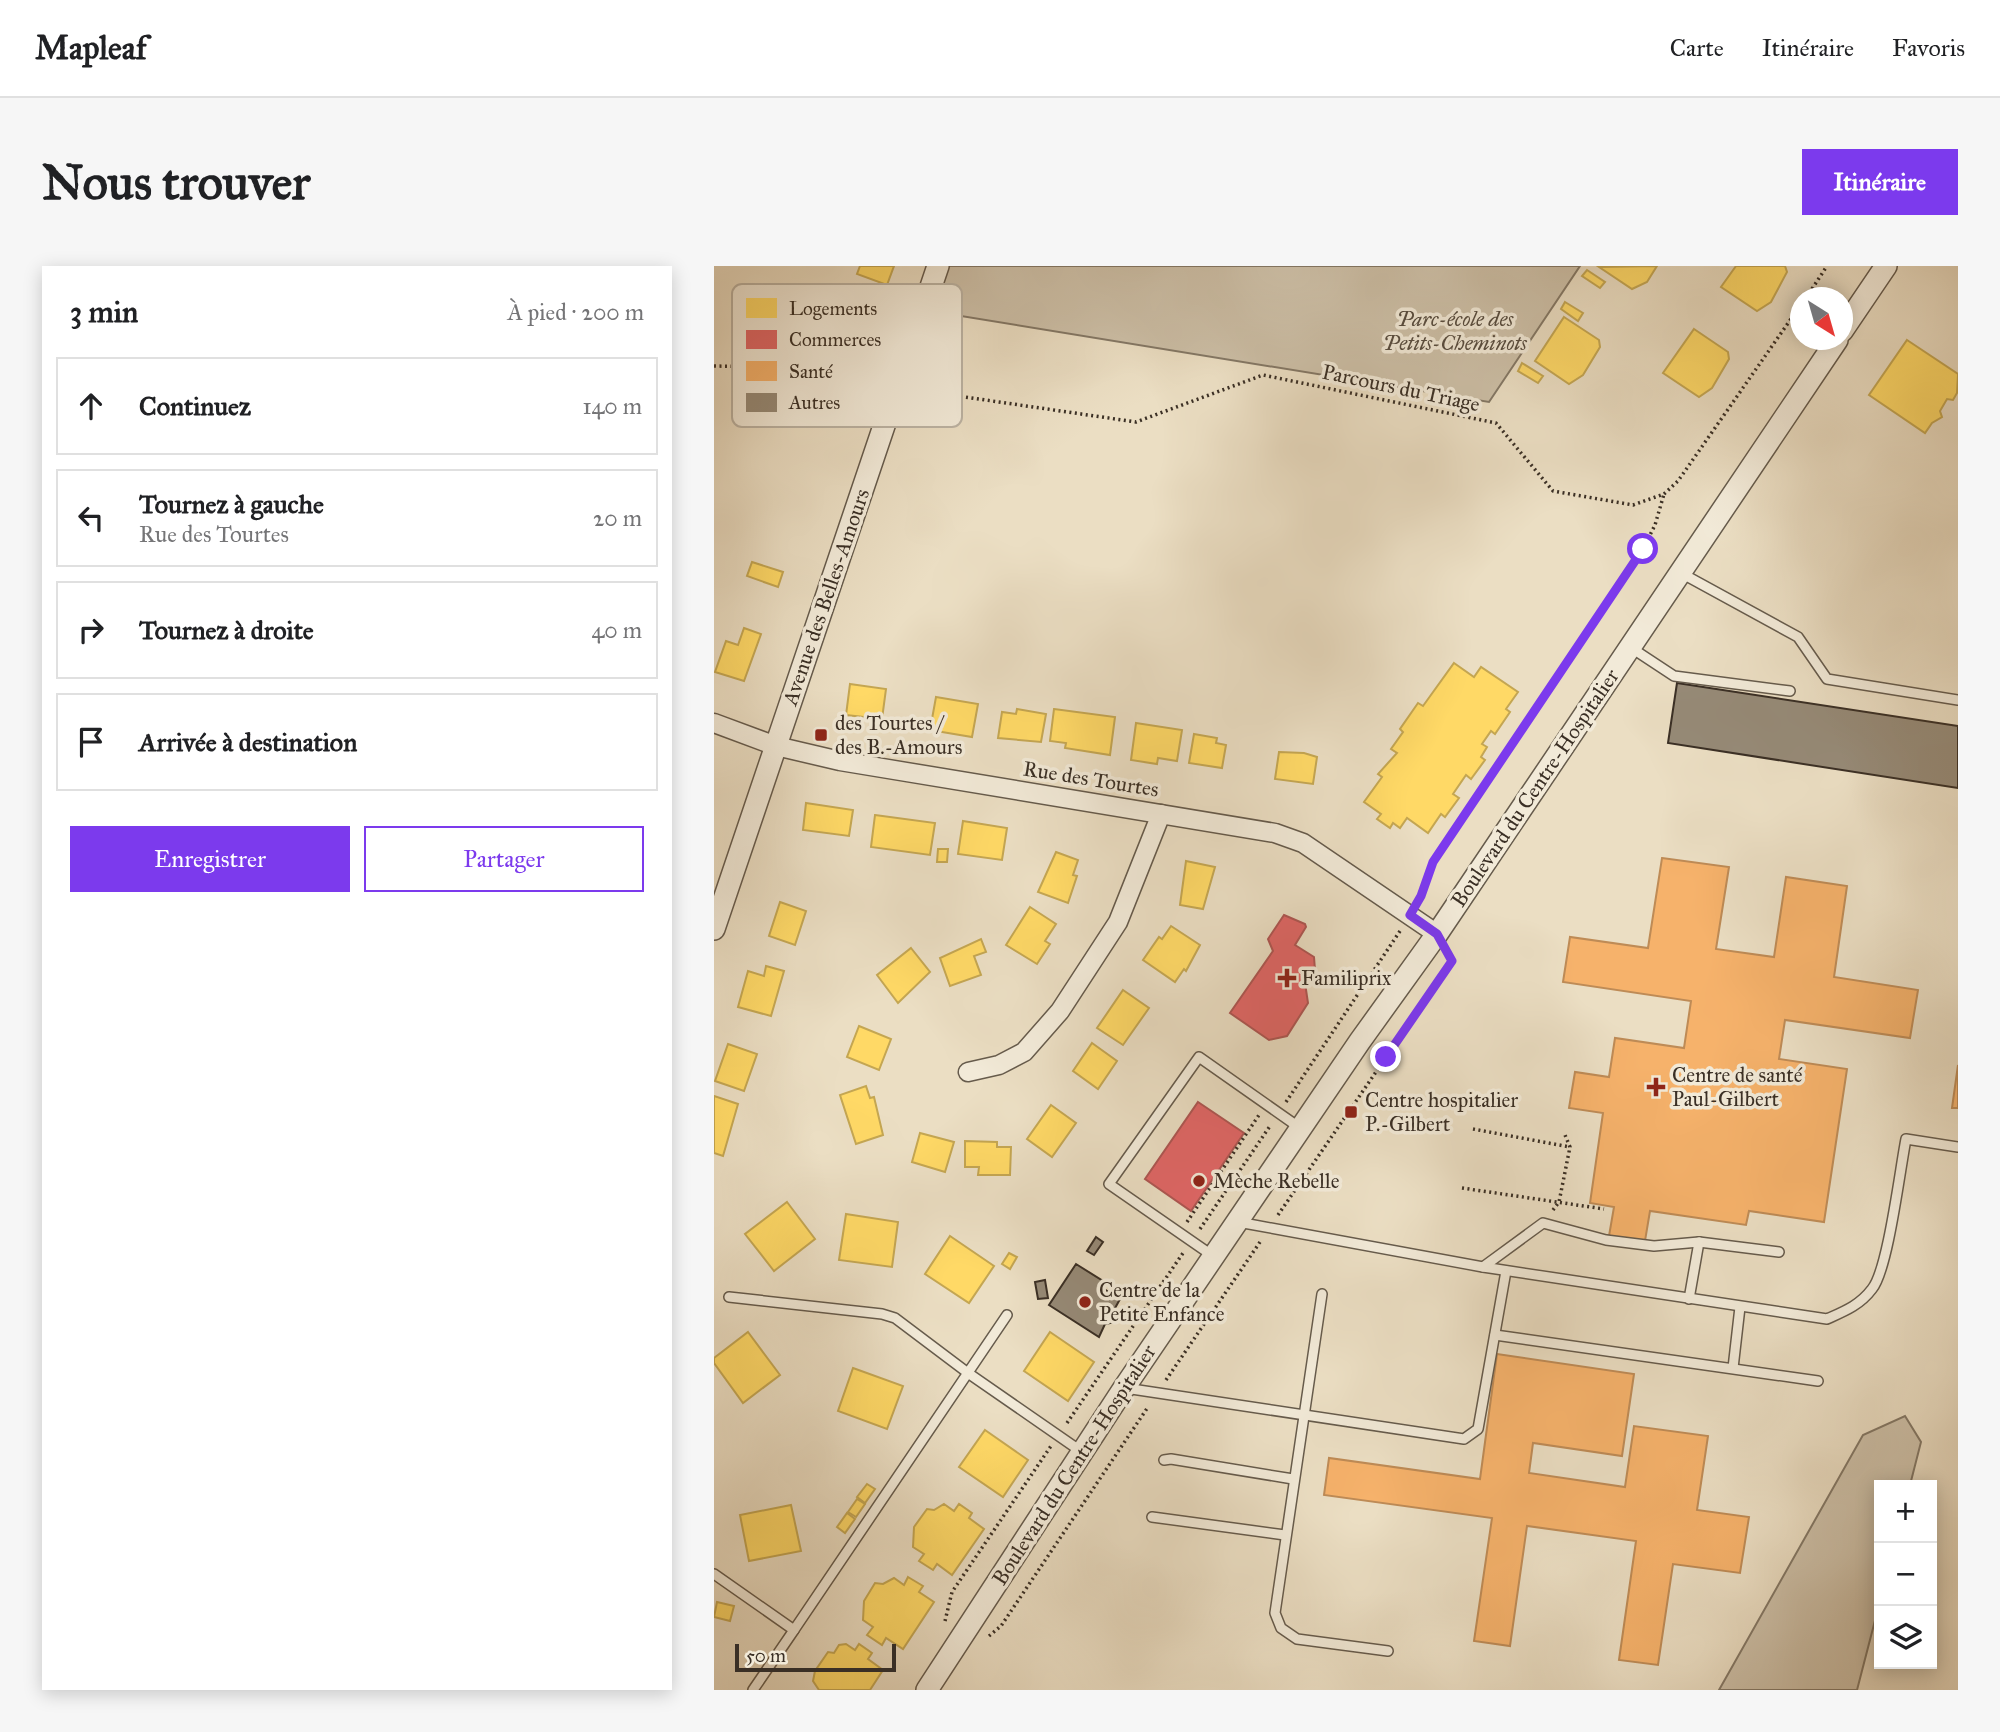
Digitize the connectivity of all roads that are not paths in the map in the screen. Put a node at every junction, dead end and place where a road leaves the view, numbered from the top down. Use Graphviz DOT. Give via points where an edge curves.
graph roads {
  1 [pos="938,266"];
  2 [pos="1886,266"];
  3 [pos="932,284"];
  4 [pos="1853,316"];
  5 [pos="1830,350"];
  6 [pos="884,427"];
  7 [pos="1680,572"];
  8 [pos="1630,647"];
  9 [pos="1790,691"];
  10 [pos="1958,700"];
  11 [pos="714,723"];
  12 [pos="776,746"];
  13 [pos="1161,814"];
  14 [pos="714,929"];
  15 [pos="1437,934"];
  16 [pos="968,1072"];
  17 [pos="1300,1128"];
  18 [pos="1958,1147"];
  19 [pos="1237,1222"];
  20 [pos="1699,1242"];
  21 [pos="1779,1252"];
  22 [pos="1213,1256"];
  23 [pos="1483,1267"];
  24 [pos="1506,1271"];
  25 [pos="1322,1294"];
  26 [pos="729,1297"];
  27 [pos="1689,1299"];
  28 [pos="1740,1307"];
  29 [pos="1007,1315"];
  30 [pos="1495,1335"];
  31 [pos="1732,1368"];
  32 [pos="968,1373"];
  33 [pos="1818,1381"];
  34 [pos="1124,1388"];
  35 [pos="1302,1416"];
  36 [pos="1082,1451"];
  37 [pos="1164,1460"];
  38 [pos="1293,1479"];
  39 [pos="1152,1517"];
  40 [pos="1285,1535"];
  41 [pos="714,1574"];
  42 [pos="794,1630"];
  43 [pos="1388,1651"];
  44 [pos="930,1689"];
  45 [pos="753,1690"];
  1 -- 3 [label="street, Avenue des Belles-Amours"];
  2 -- 4 [label="street"];
  5 -- 7 [label="street, Boulevard du Centre-Hospitalier"];
  6 -- 12 [label="street, Avenue des Belles-Amours"];
  7 -- 8 [label="street, Boulevard du Centre-Hospitalier"];
  7 -- 10 [label="lane" via="1798,637 1827,679"];
  8 -- 9 [label="lane" via="1674,676"];
  8 -- 15 [label="street, Boulevard du Centre-Hospitalier"];
  11 -- 12 [label="street, Rue des Tourtes"];
  12 -- 13 [label="street, Rue des Tourtes" via="840,761"];
  12 -- 14 [label="street, Avenue des Belles-Amours"];
  13 -- 15 [label="street, Rue des Tourtes" via="1275,833 1303,843"];
  13 -- 16 [label="street" via="1118,922 1060,1011 1024,1052 999,1065"];
  15 -- 17 [label="street, Boulevard du Centre-Hospitalier"];
  17 -- 19 [label="street, Boulevard du Centre-Hospitalier"];
  17 -- 22 [label="lane" via="1199,1057 1109,1184"];
  18 -- 28 [label="lane" via="1906,1139 1878,1275 1874,1287 1854,1307 1827,1319"];
  19 -- 22 [label="street, Boulevard du Centre-Hospitalier"];
  19 -- 23 [label="lane"];
  20 -- 21 [label="lane"];
  20 -- 23 [label="lane" via="1642,1245 1543,1223"];
  20 -- 27 [label="lane"];
  22 -- 34 [label="street, Boulevard du Centre-Hospitalier"];
  23 -- 24 [label="lane"];
  24 -- 27 [label="lane"];
  24 -- 30 [label="lane"];
  25 -- 35 [label="lane"];
  26 -- 32 [label="lane" via="895,1318"];
  27 -- 28 [label="lane"];
  28 -- 31 [label="lane"];
  29 -- 32 [label="lane"];
  30 -- 31 [label="lane"];
  30 -- 35 [label="lane" via="1478,1429 1472,1436 1464,1439"];
  31 -- 33 [label="lane"];
  32 -- 36 [label="lane"];
  32 -- 42 [label="lane"];
  34 -- 35 [label="lane"];
  34 -- 36 [label="street, Boulevard du Centre-Hospitalier"];
  35 -- 38 [label="lane"];
  36 -- 44 [label="street, Boulevard du Centre-Hospitalier"];
  37 -- 38 [label="lane"];
  38 -- 40 [label="lane"];
  39 -- 40 [label="lane"];
  40 -- 43 [label="lane" via="1275,1613 1281,1628 1297,1639"];
  41 -- 42 [label="lane"];
  42 -- 45 [label="lane"];
}
